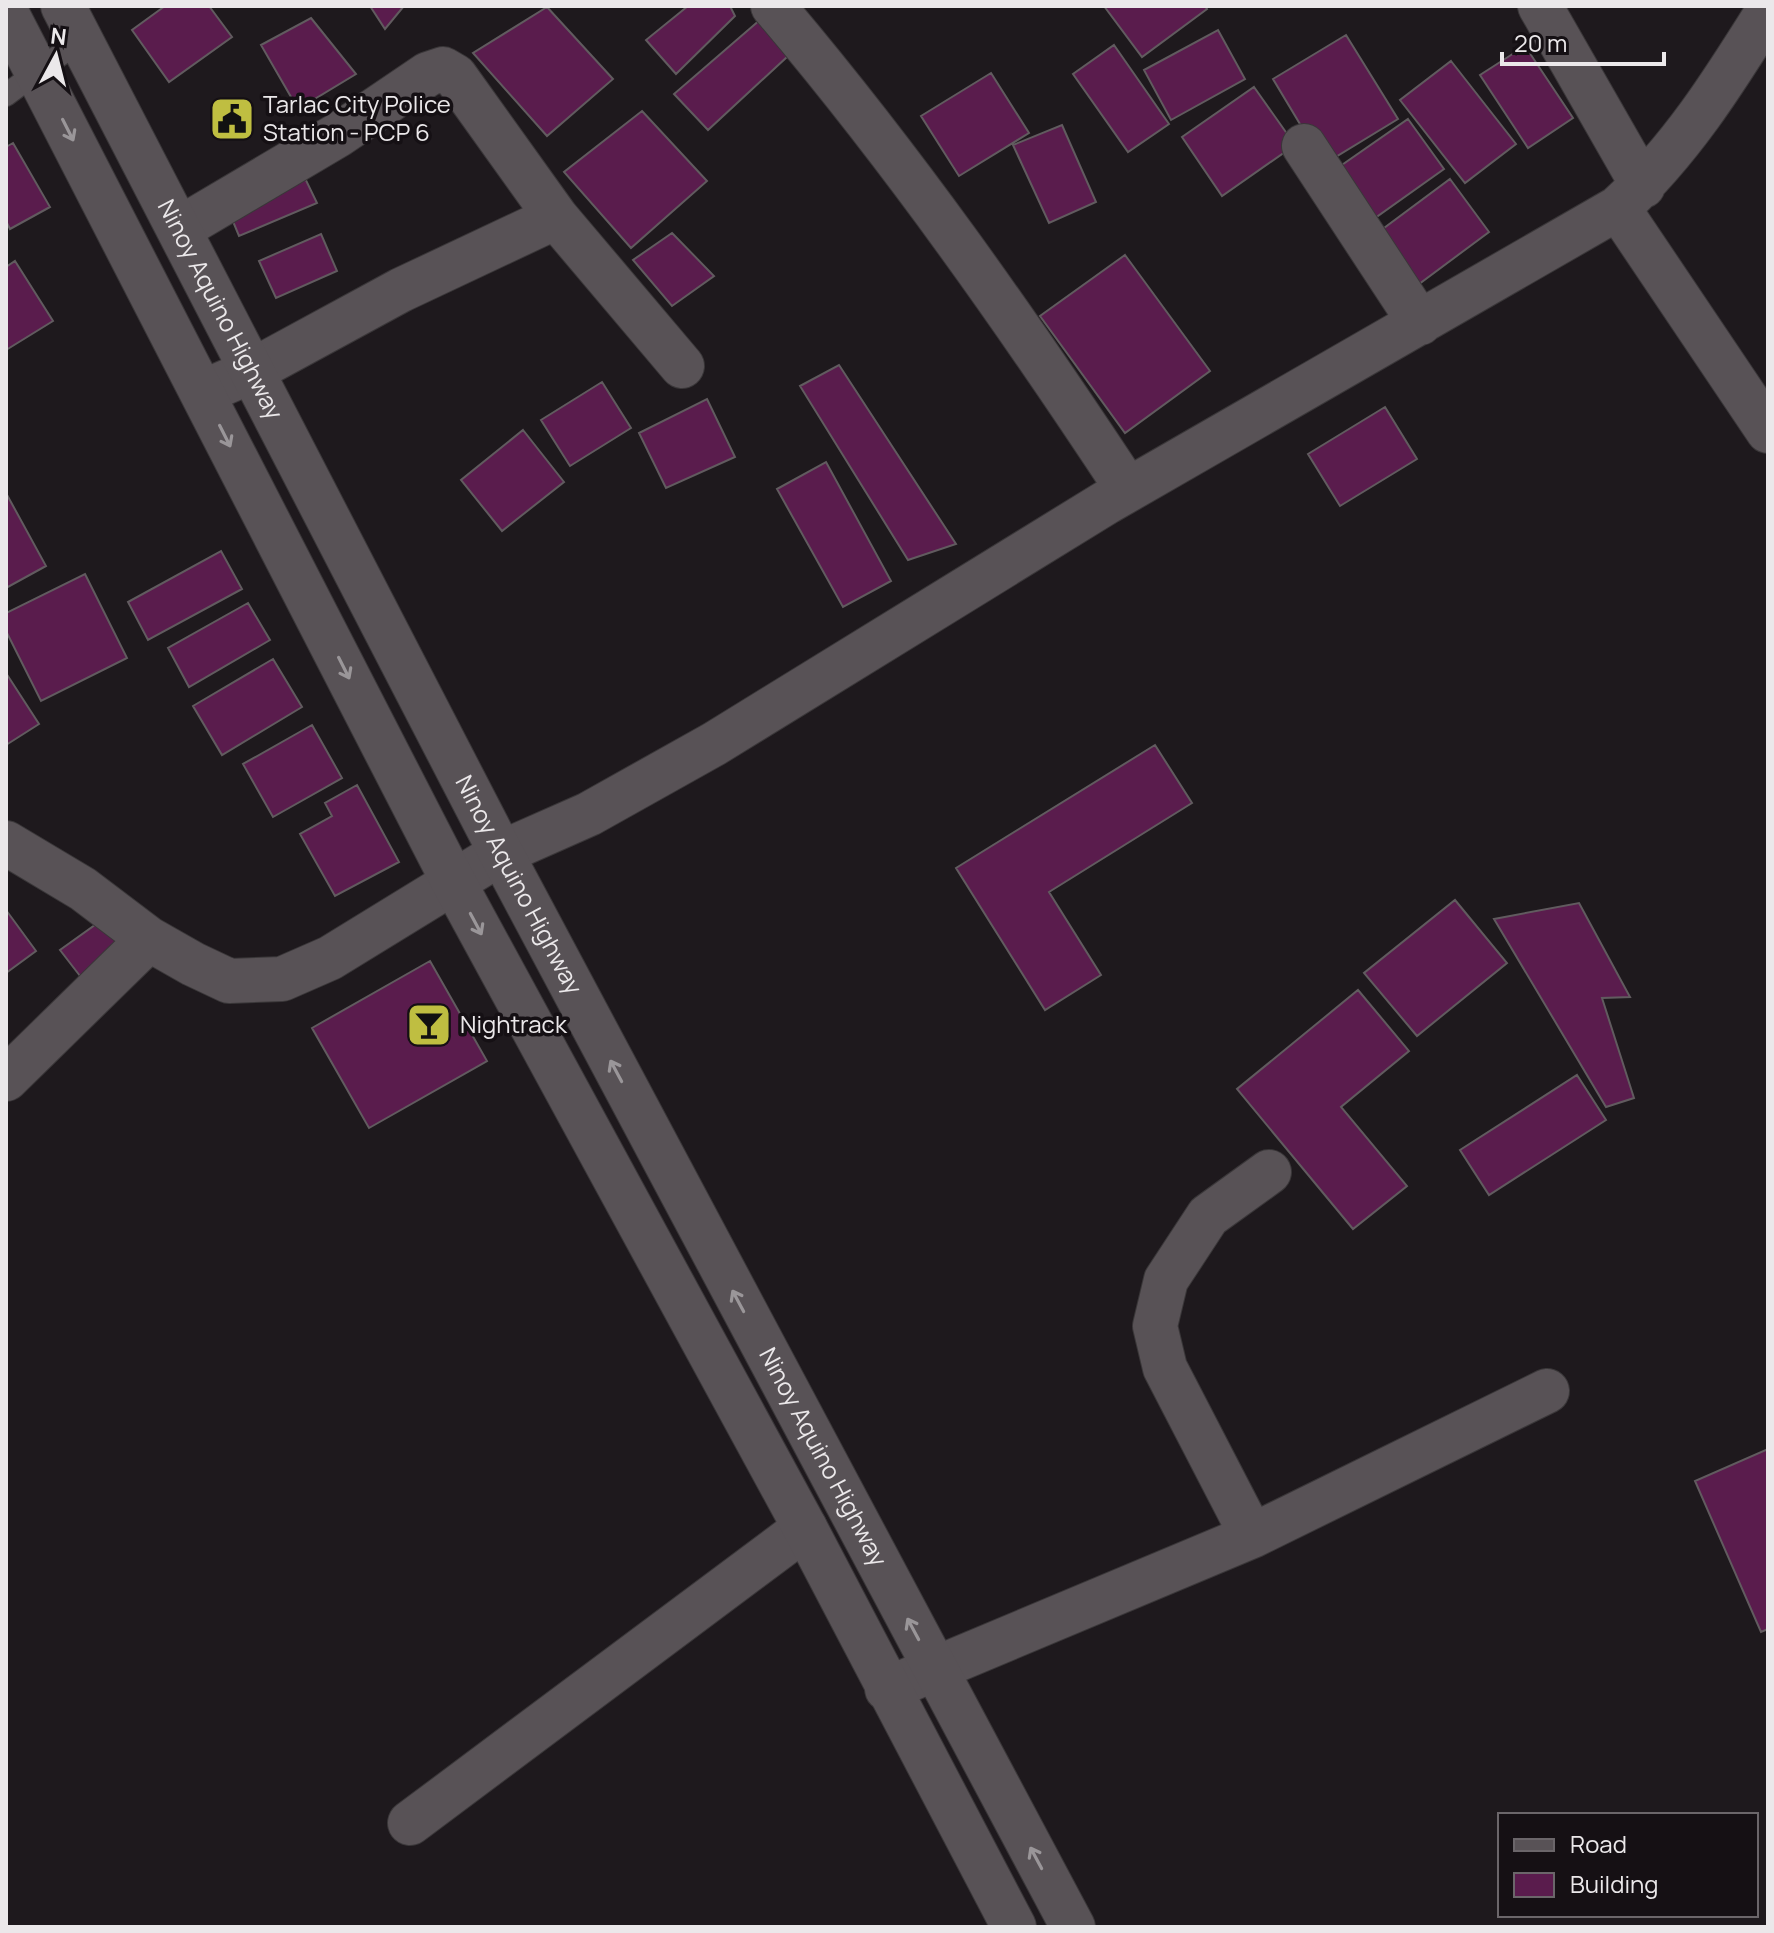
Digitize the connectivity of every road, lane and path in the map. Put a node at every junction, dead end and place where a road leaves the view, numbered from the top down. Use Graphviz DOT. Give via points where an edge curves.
graph roads {
  1 [pos="773,6"];
  2 [pos="1540,6"];
  3 [pos="1768,11"];
  4 [pos="6,12"];
  5 [pos="72,23"];
  6 [pos="22,83"];
  7 [pos="1304,146"];
  8 [pos="1630,197"];
  9 [pos="556,217"];
  10 [pos="179,229"];
  11 [pos="1420,323"];
  12 [pos="682,366"];
  13 [pos="252,371"];
  14 [pos="203,392"];
  15 [pos="1768,431"];
  16 [pos="1128,490"];
  17 [pos="6,843"];
  18 [pos="501,853"];
  19 [pos="453,881"];
  20 [pos="149,939"];
  21 [pos="6,1079"];
  22 [pos="1269,1172"];
  23 [pos="768,1358"];
  24 [pos="724,1379"];
  25 [pos="1547,1391"];
  26 [pos="805,1528"];
  27 [pos="1252,1536"];
  28 [pos="934,1669"];
  29 [pos="887,1689"];
  30 [pos="410,1823"];
  31 [pos="1014,1927"];
  32 [pos="1073,1927"];
  1 -- 16 [label="street" via="872,124"];
  2 -- 8 [label="street"];
  3 -- 8 [label="street" via="1701,118"];
  4 -- 6 [label="street, Ninoy Aquino Highway"];
  5 -- 6 [label="lane"];
  5 -- 10 [label="street, Ninoy Aquino Highway"];
  6 -- 14 [label="street, Ninoy Aquino Highway, one-way"];
  7 -- 11 [label="street"];
  8 -- 11 [label="street"];
  8 -- 15 [label="street"];
  9 -- 10 [label="street" via="455,76 443,69"];
  9 -- 12 [label="street"];
  9 -- 13 [label="street" via="401,290"];
  10 -- 13 [label="street, Ninoy Aquino Highway"];
  11 -- 16 [label="street"];
  13 -- 14 [label="street"];
  13 -- 18 [label="street, Ninoy Aquino Highway"];
  14 -- 19 [label="street, Ninoy Aquino Highway, one-way"];
  16 -- 18 [label="street" via="714,744 589,814"];
  17 -- 20 [label="street" via="83,889"];
  18 -- 19 [label="street"];
  23 -- 18 [label="street, Ninoy Aquino Highway, one-way"];
  19 -- 20 [label="street" via="330,958 282,979 229,981"];
  19 -- 24 [label="street, Ninoy Aquino Highway, one-way"];
  20 -- 21 [label="street"];
  22 -- 27 [label="street" via="1208,1216 1166,1280 1155,1326 1165,1368"];
  23 -- 24 [label="lane"];
  28 -- 23 [label="street, Ninoy Aquino Highway, one-way"];
  24 -- 26 [label="street, Ninoy Aquino Highway"];
  25 -- 27 [label="street"];
  26 -- 29 [label="street, Ninoy Aquino Highway"];
  26 -- 30 [label="street"];
  27 -- 28 [label="street"];
  28 -- 29 [label="street"];
  32 -- 28 [label="street, Ninoy Aquino Highway, one-way"];
  29 -- 31 [label="street, Ninoy Aquino Highway"];
}
